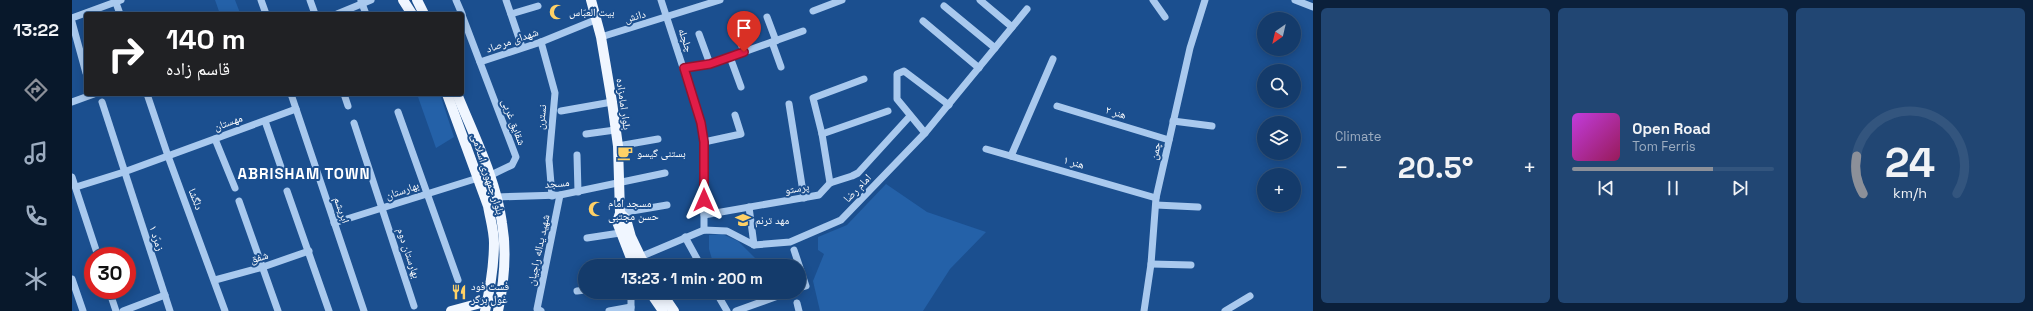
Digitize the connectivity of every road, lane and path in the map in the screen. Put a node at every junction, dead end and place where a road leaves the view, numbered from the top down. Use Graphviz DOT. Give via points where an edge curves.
graph roads {
  1 [pos="261,0"];
  2 [pos="310,0"];
  3 [pos="371,0"];
  4 [pos="403,0"];
  5 [pos="418,0"];
  6 [pos="456,0"];
  7 [pos="506,0"];
  8 [pos="591,0"];
  9 [pos="661,0"];
  10 [pos="720,0"];
  11 [pos="842,0"];
  12 [pos="980,0"];
  13 [pos="1153,0"];
  14 [pos="1205,0"];
  15 [pos="1295,0"];
  16 [pos="117,1"];
  17 [pos="362,2"];
  18 [pos="538,6"];
  19 [pos="944,6"];
  20 [pos="1313,7"];
  21 [pos="1027,9"];
  22 [pos="813,11"];
  23 [pos="88,12"];
  24 [pos="120,12"];
  25 [pos="265,12"];
  26 [pos="314,12"];
  27 [pos="341,12"];
  28 [pos="365,12"];
  29 [pos="411,12"];
  30 [pos="423,12"];
  31 [pos="461,12"];
  32 [pos="84,13"];
  33 [pos="511,14"];
  34 [pos="767,17"];
  35 [pos="1165,17"];
  36 [pos="72,18"];
  37 [pos="667,18"];
  38 [pos="464,20"];
  39 [pos="595,20"];
  40 [pos="923,21"];
  41 [pos="72,22"];
  42 [pos="1012,27"];
  43 [pos="736,30"];
  44 [pos="803,31"];
  45 [pos="699,34"];
  46 [pos="601,37"];
  47 [pos="541,42"];
  48 [pos="774,42"];
  49 [pos="522,47"];
  50 [pos="995,48"];
  51 [pos="744,52"];
  52 [pos="730,57"];
  53 [pos="1053,59"];
  54 [pos="480,62"];
  55 [pos="710,64"];
  56 [pos="84,66"];
  57 [pos="781,67"];
  58 [pos="684,68"];
  59 [pos="979,68"];
  60 [pos="864,79"];
  61 [pos="741,87"];
  62 [pos="88,96"];
  63 [pos="148,96"];
  64 [pos="292,96"];
  65 [pos="345,96"];
  66 [pos="448,96"];
  67 [pos="458,96"];
  68 [pos="72,102"];
  69 [pos="102,102"];
  70 [pos="612,102"];
  71 [pos="789,104"];
  72 [pos="949,105"];
  73 [pos="348,106"];
  74 [pos="1057,106"];
  75 [pos="296,109"];
  76 [pos="561,111"];
  77 [pos="888,111"];
  78 [pos="398,112"];
  79 [pos="735,115"];
  80 [pos="910,116"];
  81 [pos="265,121"];
  82 [pos="1173,121"];
  83 [pos="354,123"];
  84 [pos="1212,126"];
  85 [pos="615,130"];
  86 [pos="925,133"];
  87 [pos="586,134"];
  88 [pos="822,134"];
  89 [pos="215,139"];
  90 [pos="658,139"];
  91 [pos="1169,140"];
  92 [pos="704,142"];
  93 [pos="618,146"];
  94 [pos="986,149"];
  95 [pos="577,155"];
  96 [pos="168,156"];
  97 [pos="1011,156"];
  98 [pos="124,172"];
  99 [pos="665,172"];
  100 [pos="283,173"];
  101 [pos="489,176"];
  102 [pos="72,177"];
  103 [pos="478,178"];
  104 [pos="619,182"];
  105 [pos="830,183"];
  106 [pos="76,187"];
  107 [pos="235,188"];
  108 [pos="287,191"];
  109 [pos="578,192"];
  110 [pos="426,193"];
  111 [pos="560,195"];
  112 [pos="552,196"];
  113 [pos="496,197"];
  114 [pos="804,198"];
  115 [pos="1156,198"];
  116 [pos="239,201"];
  117 [pos="667,205"];
  118 [pos="1156,205"];
  119 [pos="749,207"];
  120 [pos="1198,207"];
  121 [pos="382,208"];
  122 [pos="620,213"];
  123 [pos="704,215"];
  124 [pos="334,223"];
  125 [pos="704,230"];
  126 [pos="620,233"];
  127 [pos="684,237"];
  128 [pos="587,238"];
  129 [pos="754,245"];
  130 [pos="95,247"];
  131 [pos="794,250"];
  132 [pos="309,251"];
  133 [pos="640,257"];
  134 [pos="631,259"];
  135 [pos="697,259"];
  136 [pos="796,259"];
  137 [pos="1151,264"];
  138 [pos="1191,265"];
  139 [pos="264,267"];
  140 [pos="72,280"];
  141 [pos="215,280"];
  142 [pos="458,280"];
  143 [pos="164,294"];
  144 [pos="1250,296"];
  145 [pos="112,299"];
  146 [pos="655,299"];
  147 [pos="666,299"];
  148 [pos="720,299"];
  149 [pos="769,299"];
  150 [pos="487,300"];
  151 [pos="501,300"];
  152 [pos="796,303"];
  153 [pos="414,306"];
  154 [pos="631,309"];
  155 [pos="539,310"];
  156 [pos="83,311"];
  157 [pos="116,311"];
  158 [pos="123,311"];
  159 [pos="170,311"];
  160 [pos="225,311"];
  161 [pos="278,311"];
  162 [pos="330,311"];
  163 [pos="364,311"];
  164 [pos="451,311"];
  165 [pos="485,311"];
  166 [pos="498,311"];
  167 [pos="609,311"];
  168 [pos="663,311"];
  169 [pos="674,311"];
  170 [pos="728,311"];
  171 [pos="736,311"];
  172 [pos="799,311"];
  173 [pos="1144,311"];
  174 [pos="1225,311"];
  1 -- 25 [label="street"];
  2 -- 26 [label="street"];
  3 -- 17 [label="street"];
  4 -- 29 [label="main road"];
  5 -- 30 [label="main road"];
  6 -- 31 [label="street, شقایق غربی"];
  7 -- 33 [label="street"];
  8 -- 39 [label="main road, بلوار امامزاده"];
  9 -- 37 [label="street, چلچله"];
  10 -- 37 [label="street, دانش"];
  11 -- 22 [label="street"];
  12 -- 42 [label="street"];
  13 -- 35 [label="street"];
  14 -- 82 [label="street, چمن" via="1190,48"];
  15 -- 20 [label="street"];
  16 -- 23 [label="street"];
  16 -- 24 [label="street"];
  17 -- 27 [label="street"];
  17 -- 28 [label="street"];
  18 -- 33 [label="street"];
  19 -- 50 [label="street"];
  21 -- 42 [label="street, امام رضا"];
  32 -- 36 [label="street"];
  33 -- 49 [label="street"];
  34 -- 48 [label="street"];
  37 -- 46 [label="street, دانش"];
  37 -- 58 [label="street, چلچله"];
  38 -- 54 [label="street, شقایق غربی"];
  39 -- 46 [label="main road, بلوار امامزاده"];
  39 -- 47 [label="street, شهدای مرصاد"];
  40 -- 59 [label="street"];
  41 -- 56 [label="street"];
  42 -- 50 [label="street, امام رضا"];
  43 -- 51 [label="street"];
  44 -- 48 [label="street"];
  45 -- 55 [label="street"];
  46 -- 70 [label="main road, بلوار امامزاده"];
  47 -- 49 [label="street, شهدای مرصاد"];
  47 -- 112 [label="street, نسترن" via="554,93 549,160"];
  48 -- 51 [label="street"];
  48 -- 57 [label="street"];
  49 -- 54 [label="street, شهدای مرصاد"];
  50 -- 59 [label="street, امام رضا"];
  51 -- 52 [label="street"];
  52 -- 55 [label="street"];
  52 -- 61 [label="street"];
  53 -- 97 [label="street"];
  54 -- 101 [label="street, شقایق غربی" via="516,157 512,166"];
  55 -- 58 [label="street"];
  58 -- 92 [label="street, چلچله" via="701,123"];
  59 -- 72 [label="street, امام رضا"];
  60 -- 88 [label="street" via="813,98"];
  62 -- 68 [label="street"];
  63 -- 96 [label="street, دلگشا"];
  64 -- 75 [label="street, ابریشم"];
  65 -- 73 [label="street"];
  66 -- 103 [label="main road, بلوار جمهوری اسلامی"];
  67 -- 101 [label="main road, بلوار جمهوری اسلامی"];
  69 -- 98 [label="street, زمرّد ۱"];
  70 -- 76 [label="street"];
  70 -- 85 [label="main road, بلوار امامزاده"];
  71 -- 114 [label="street"];
  72 -- 80 [label="street" via="901,71 897,74 896,96"];
  72 -- 86 [label="street, امام رضا"];
  74 -- 91 [label="street, هنر ۲"];
  75 -- 81 [label="street, مهستان"];
  75 -- 124 [label="street, ابریشم"];
  77 -- 88 [label="street"];
  78 -- 110 [label="street"];
  79 -- 92 [label="street" via="742,134"];
  80 -- 86 [label="street"];
  80 -- 105 [label="street, پرستو" via="858,173"];
  81 -- 89 [label="street, مهستان"];
  81 -- 100 [label="street"];
  82 -- 84 [label="street"];
  82 -- 91 [label="street, چمن"];
  83 -- 121 [label="street, بهارستان دوم"];
  85 -- 87 [label="street"];
  85 -- 93 [label="main road, بلوار امامزاده"];
  86 -- 129 [label="street, امام رضا" via="841,220 790,242"];
  88 -- 105 [label="street"];
  89 -- 96 [label="street, مهستان"];
  89 -- 107 [label="street"];
  90 -- 93 [label="street"];
  91 -- 115 [label="street, چمن"];
  92 -- 123 [label="street, چلچله"];
  93 -- 104 [label="main road, بلوار امامزاده"];
  94 -- 97 [label="street, هنر ۱"];
  95 -- 109 [label="street"];
  96 -- 98 [label="street, مهستان"];
  96 -- 141 [label="street, دلگشا"];
  97 -- 115 [label="street, هنر ۱"];
  98 -- 106 [label="street, مهستان"];
  98 -- 143 [label="street, زمرّد ۱"];
  99 -- 104 [label="street, مسجد"];
  101 -- 113 [label="main road, بلوار جمهوری اسلامی"];
  102 -- 106 [label="street"];
  103 -- 110 [label="street, بهارستان"];
  103 -- 150 [label="main road, بلوار جمهوری اسلامی" via="488,206 494,242"];
  104 -- 109 [label="street, مسجد"];
  104 -- 122 [label="main road, بلوار امامزاده"];
  105 -- 114 [label="street, پرستو" via="819,195"];
  106 -- 130 [label="street"];
  108 -- 132 [label="street"];
  109 -- 111 [label="street, مسجد"];
  110 -- 121 [label="street, بهارستان"];
  110 -- 142 [label="street"];
  111 -- 112 [label="street, مسجد"];
  111 -- 155 [label="street, شهید یداله راجیان"];
  112 -- 113 [label="street, مسجد"];
  113 -- 151 [label="main road, بلوار جمهوری اسلامی" via="505,252"];
  114 -- 119 [label="street, پرستو"];
  115 -- 118 [label="street, چمن"];
  116 -- 139 [label="street"];
  117 -- 122 [label="street"];
  118 -- 120 [label="street"];
  118 -- 137 [label="street, چمن"];
  119 -- 123 [label="street, پرستو"];
  119 -- 129 [label="street"];
  121 -- 124 [label="street, بهارستان"];
  121 -- 153 [label="street, بهارستان دوم"];
  122 -- 126 [label="main road, بلوار امامزاده" via="617,222"];
  122 -- 133 [label="main road, بلوار امامزاده" via="626,219"];
  123 -- 125 [label="street, چلچله"];
  124 -- 163 [label="street, ابریشم"];
  125 -- 127 [label="street"];
  125 -- 129 [label="street" via="727,231"];
  126 -- 128 [label="street"];
  126 -- 134 [label="main road, بلوار امامزاده"];
  127 -- 133 [label="street"];
  127 -- 135 [label="street"];
  131 -- 136 [label="street"];
  132 -- 139 [label="street, شفق"];
  132 -- 162 [label="street"];
  137 -- 138 [label="street"];
  137 -- 173 [label="street, چمن"];
  139 -- 141 [label="street, شفق"];
  139 -- 161 [label="street"];
  140 -- 156 [label="street"];
  141 -- 160 [label="street, دلگشا"];
  143 -- 158 [label="street"];
  143 -- 159 [label="street, زمرّد ۱"];
  144 -- 174 [label="street"];
  145 -- 157 [label="street"];
  146 -- 168 [label="main road"];
  147 -- 169 [label="main road"];
  148 -- 170 [label="street"];
  149 -- 171 [label="street"];
  150 -- 151 [label="main road"];
  150 -- 164 [label="main road"];
  150 -- 165 [label="main road, بلوار جمهوری اسلامی"];
  151 -- 166 [label="main road, بلوار جمهوری اسلامی"];
  152 -- 172 [label="street"];
  154 -- 167 [label="street"];
}
